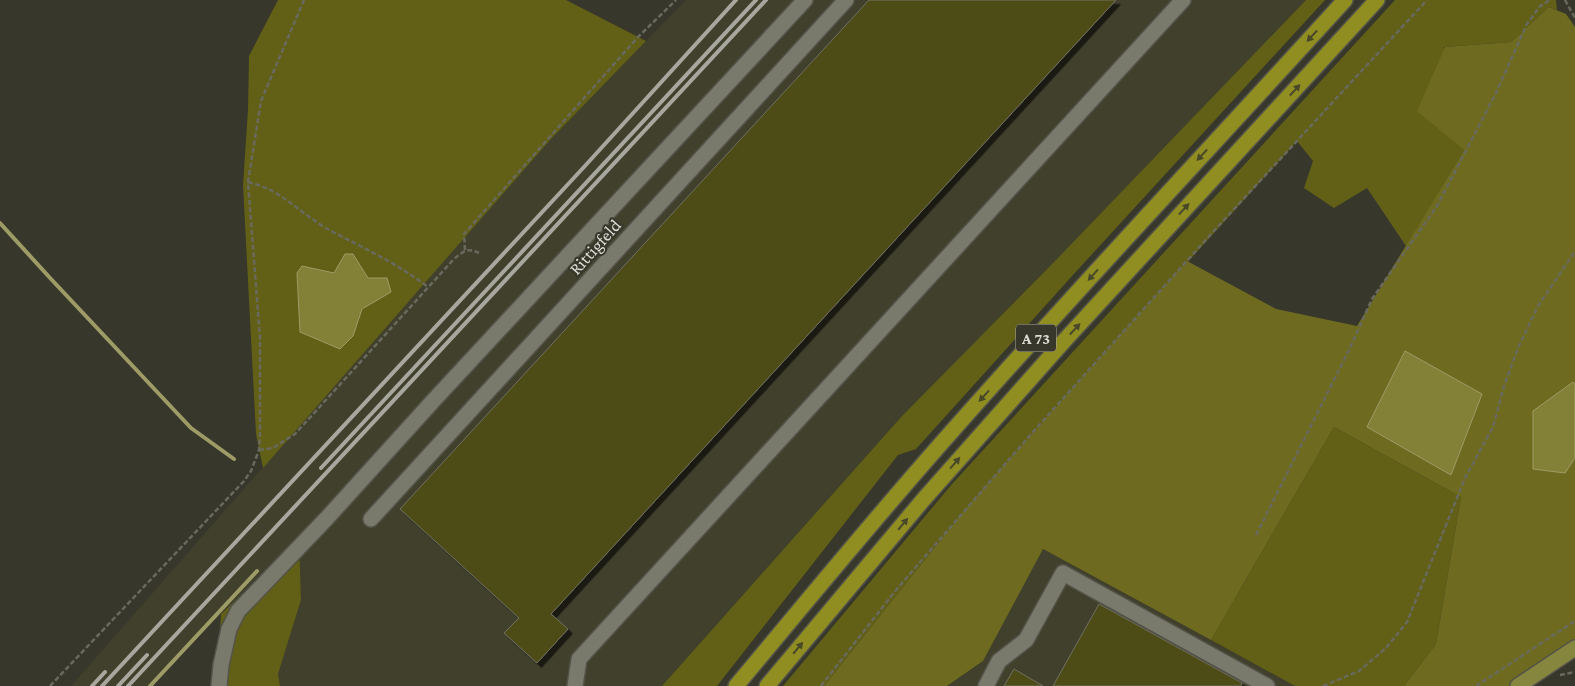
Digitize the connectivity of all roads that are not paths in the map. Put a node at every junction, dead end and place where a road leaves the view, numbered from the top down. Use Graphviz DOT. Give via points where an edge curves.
graph roads {
  1 [pos="804,0"];
  2 [pos="846,0"];
  3 [pos="1183,0"];
  4 [pos="1346,0"];
  5 [pos="1377,0"];
  6 [pos="371,519"];
  7 [pos="1575,648"];
  8 [pos="219,686"];
  9 [pos="574,686"];
  10 [pos="736,686"];
  11 [pos="767,686"];
  12 [pos="986,686"];
  13 [pos="1267,686"];
  14 [pos="1518,686"];
  1 -- 8 [label="street" via="238,611 229,629"];
  2 -- 6 [label="street, Rittigfeld"];
  3 -- 9 [label="street" via="578,659"];
  4 -- 10 [label="highway, A 73, one-way" via="954,429"];
  11 -- 5 [label="highway, A 73, one-way" via="1031,377"];
  7 -- 14 [label="main road"];
  12 -- 13 [label="street" via="999,662 1026,640 1063,573"];
}
